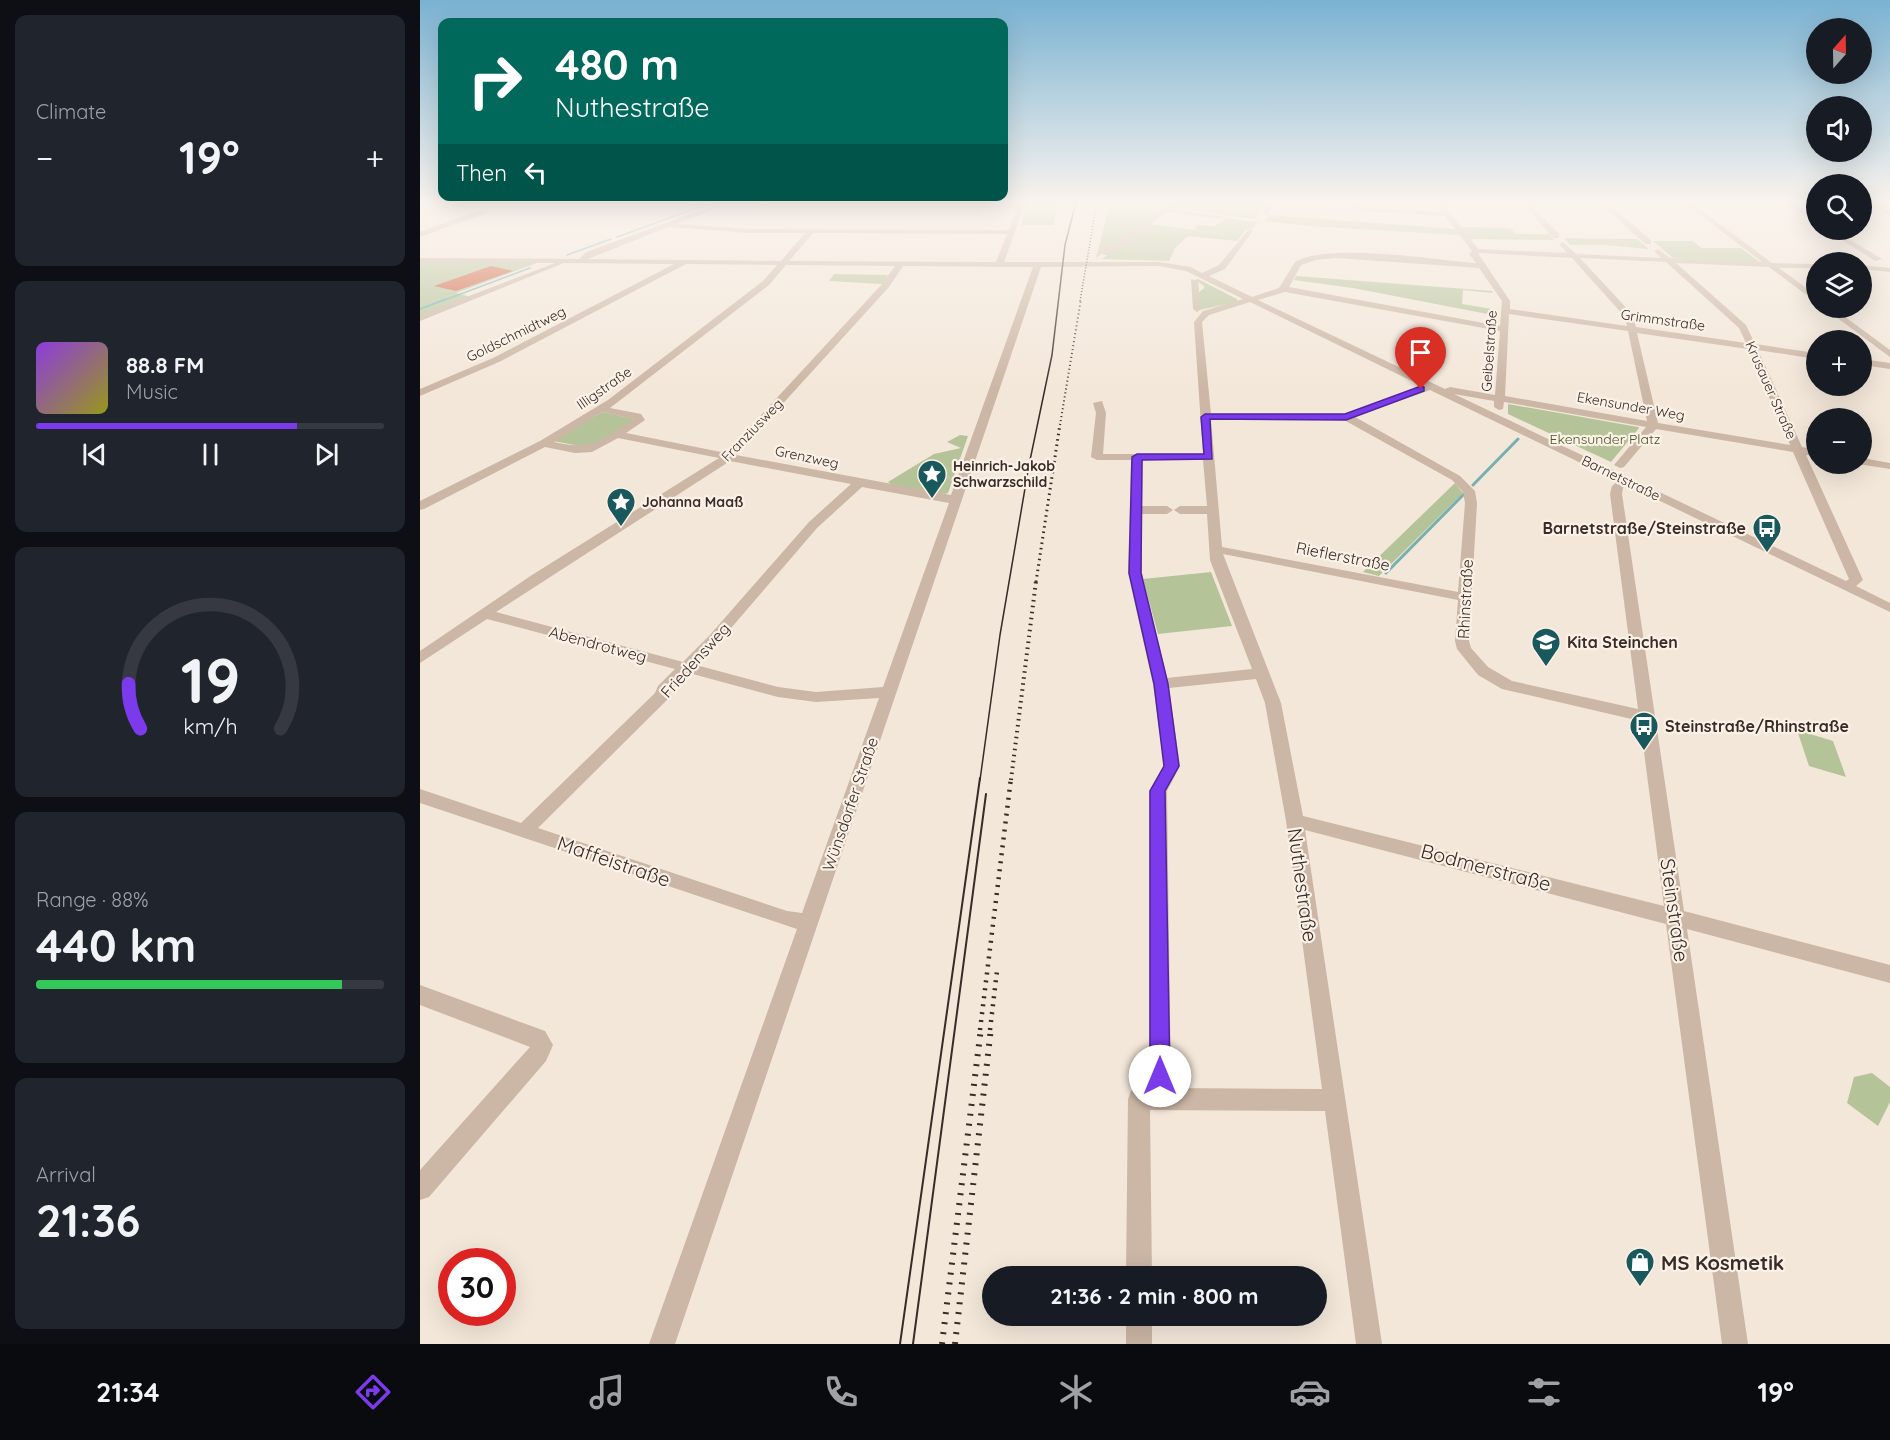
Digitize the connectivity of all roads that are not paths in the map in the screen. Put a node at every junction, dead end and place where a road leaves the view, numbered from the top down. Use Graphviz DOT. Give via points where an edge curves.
graph roads {
  1 [pos="1038,264"];
  2 [pos="559,265"];
  3 [pos="680,265"];
  4 [pos="782,265"];
  5 [pos="899,265"];
  6 [pos="1137,265"];
  7 [pos="1224,265"];
  8 [pos="1296,265"];
  9 [pos="1464,265"];
  10 [pos="1583,265"];
  11 [pos="1673,265"];
  12 [pos="1749,265"];
  13 [pos="1482,266"];
  14 [pos="1771,266"];
  15 [pos="1806,266"];
  16 [pos="1872,268"];
  17 [pos="1890,270"];
  18 [pos="1198,279"];
  19 [pos="1284,289"];
  20 [pos="1806,292"];
  21 [pos="1252,300"];
  22 [pos="1197,309"];
  23 [pos="1505,312"];
  24 [pos="420,318"];
  25 [pos="1841,318"];
  26 [pos="1504,329"];
  27 [pos="1632,330"];
  28 [pos="1752,347"];
  29 [pos="1890,354"];
  30 [pos="1806,355"];
  31 [pos="1872,363"];
  32 [pos="1890,366"];
  33 [pos="1430,386"];
  34 [pos="1441,391"];
  35 [pos="420,393"];
  36 [pos="1500,399"];
  37 [pos="1098,403"];
  38 [pos="601,409"];
  39 [pos="1493,416"];
  40 [pos="1205,417"];
  41 [pos="1346,417"];
  42 [pos="1652,425"];
  43 [pos="618,435"];
  44 [pos="544,443"];
  45 [pos="1798,450"];
  46 [pos="1806,451"];
  47 [pos="729,456"];
  48 [pos="1137,457"];
  49 [pos="1209,457"];
  50 [pos="1872,463"];
  51 [pos="1890,466"];
  52 [pos="1623,473"];
  53 [pos="860,483"];
  54 [pos="956,499"];
  55 [pos="420,506"];
  56 [pos="1137,510"];
  57 [pos="1167,510"];
  58 [pos="1180,510"];
  59 [pos="1213,510"];
  60 [pos="1216,550"];
  61 [pos="1847,587"];
  62 [pos="1464,597"];
  63 [pos="1890,608"];
  64 [pos="485,614"];
  65 [pos="420,658"];
  66 [pos="686,668"];
  67 [pos="1261,673"];
  68 [pos="1161,684"];
  69 [pos="889,692"];
  70 [pos="1648,717"];
  71 [pos="420,796"];
  72 [pos="1294,820"];
  73 [pos="524,831"];
  74 [pos="1676,917"];
  75 [pos="808,922"];
  76 [pos="1890,974"];
  77 [pos="420,995"];
  78 [pos="1161,1100"];
  79 [pos="1333,1100"];
  80 [pos="420,1188"];
  81 [pos="1139,1266"];
  82 [pos="1139,1326"];
  83 [pos="662,1344"];
  84 [pos="1139,1344"];
  85 [pos="1369,1344"];
  86 [pos="1734,1344"];
  1 -- 54 [label="street, Wünsdorfer Straße"];
  2 -- 24 [label="street"];
  3 -- 35 [label="street, Goldschmidtweg" via="496,360"];
  4 -- 38 [label="street, Illigstraße" via="766,283"];
  5 -- 47 [label="street, Franziusweg" via="886,285"];
  6 -- 18 [label="street, Barnetstraße" via="1172,266"];
  7 -- 18 [label="street"];
  8 -- 19 [label="street"];
  9 -- 13 [label="street"];
  10 -- 27 [label="street" via="1628,314"];
  11 -- 28 [label="street, Krusauer Straße" via="1742,326"];
  12 -- 14 [label="street"];
  13 -- 23 [label="street, Geibelstraße" via="1506,301"];
  14 -- 15 [label="street"];
  14 -- 20 [label="street"];
  16 -- 17 [label="street"];
  18 -- 21 [label="street, Barnetstraße"];
  18 -- 22 [label="street"];
  19 -- 21 [label="street"];
  19 -- 26 [label="street"];
  21 -- 33 [label="street, Barnetstraße"];
  21 -- 40 [label="street, Nuthestraße" via="1206,313 1199,320"];
  23 -- 26 [label="street, Geibelstraße"];
  23 -- 27 [label="street, Grimmstraße"];
  25 -- 29 [label="street"];
  26 -- 36 [label="street, Geibelstraße"];
  27 -- 28 [label="street, Grimmstraße"];
  27 -- 42 [label="street"];
  28 -- 30 [label="street, Grimmstraße"];
  28 -- 45 [label="street, Krusauer Straße"];
  31 -- 32 [label="street"];
  33 -- 34 [label="street, Barnetstraße"];
  33 -- 41 [label="street"];
  34 -- 36 [label="street, Ekensunder Weg"];
  34 -- 39 [label="street, Barnetstraße"];
  36 -- 39 [label="street, Geibelstraße" via="1499,411"];
  36 -- 42 [label="street, Ekensunder Weg"];
  37 -- 48 [label="street" via="1101,413 1097,457"];
  38 -- 43 [label="street" via="640,417"];
  38 -- 44 [label="street, Illigstraße"];
  39 -- 52 [label="street, Barnetstraße"];
  40 -- 41 [label="street"];
  40 -- 49 [label="street, Nuthestraße"];
  41 -- 62 [label="street, Rhinstraße" via="1456,478 1469,491"];
  42 -- 45 [label="street, Ekensunder Weg"];
  42 -- 52 [label="street"];
  43 -- 44 [label="street" via="586,450"];
  43 -- 47 [label="street, Grenzweg"];
  44 -- 55 [label="street, Illigstraße"];
  45 -- 46 [label="street, Ekensunder Weg"];
  45 -- 61 [label="street, Krusauer Straße" via="1856,580"];
  47 -- 53 [label="street, Grenzweg"];
  47 -- 64 [label="street, Franziusweg"];
  48 -- 49 [label="street"];
  48 -- 56 [label="street"];
  49 -- 59 [label="street, Nuthestraße"];
  50 -- 51 [label="street"];
  52 -- 61 [label="street, Barnetstraße"];
  52 -- 70 [label="street, Steinstraße" via="1616,494"];
  53 -- 54 [label="street, Grenzweg"];
  53 -- 66 [label="street, Friedensweg" via="813,525"];
  54 -- 69 [label="street, Wünsdorfer Straße"];
  56 -- 57 [label="street"];
  56 -- 68 [label="street" via="1135,573"];
  58 -- 59 [label="street"];
  59 -- 60 [label="street, Nuthestraße"];
  60 -- 62 [label="street, Rieflerstraße"];
  60 -- 67 [label="street, Nuthestraße" via="1220,570"];
  61 -- 63 [label="street, Barnetstraße"];
  62 -- 70 [label="street, Rhinstraße" via="1464,648 1496,680 1530,692"];
  64 -- 65 [label="street, Franziusweg"];
  64 -- 66 [label="street, Abendrotweg"];
  66 -- 69 [label="street, Abendrotweg" via="807,696"];
  66 -- 73 [label="street, Friedensweg"];
  67 -- 68 [label="street"];
  67 -- 72 [label="street, Nuthestraße" via="1278,722"];
  68 -- 78 [label="street" via="1172,766 1158,791"];
  69 -- 75 [label="street, Wünsdorfer Straße"];
  70 -- 74 [label="street, Steinstraße"];
  71 -- 73 [label="street, Maffeistraße"];
  72 -- 74 [label="street, Bodmerstraße"];
  72 -- 79 [label="street, Nuthestraße"];
  73 -- 75 [label="street, Maffeistraße" via="788,920"];
  74 -- 76 [label="street, Bodmerstraße"];
  74 -- 86 [label="street, Steinstraße"];
  75 -- 83 [label="street, Wünsdorfer Straße"];
  77 -- 80 [label="street" via="537,1038 542,1045"];
  78 -- 79 [label="street"];
  78 -- 81 [label="street" via="1140,1099"];
  79 -- 85 [label="street, Nuthestraße"];
  82 -- 84 [label="street"];
}
